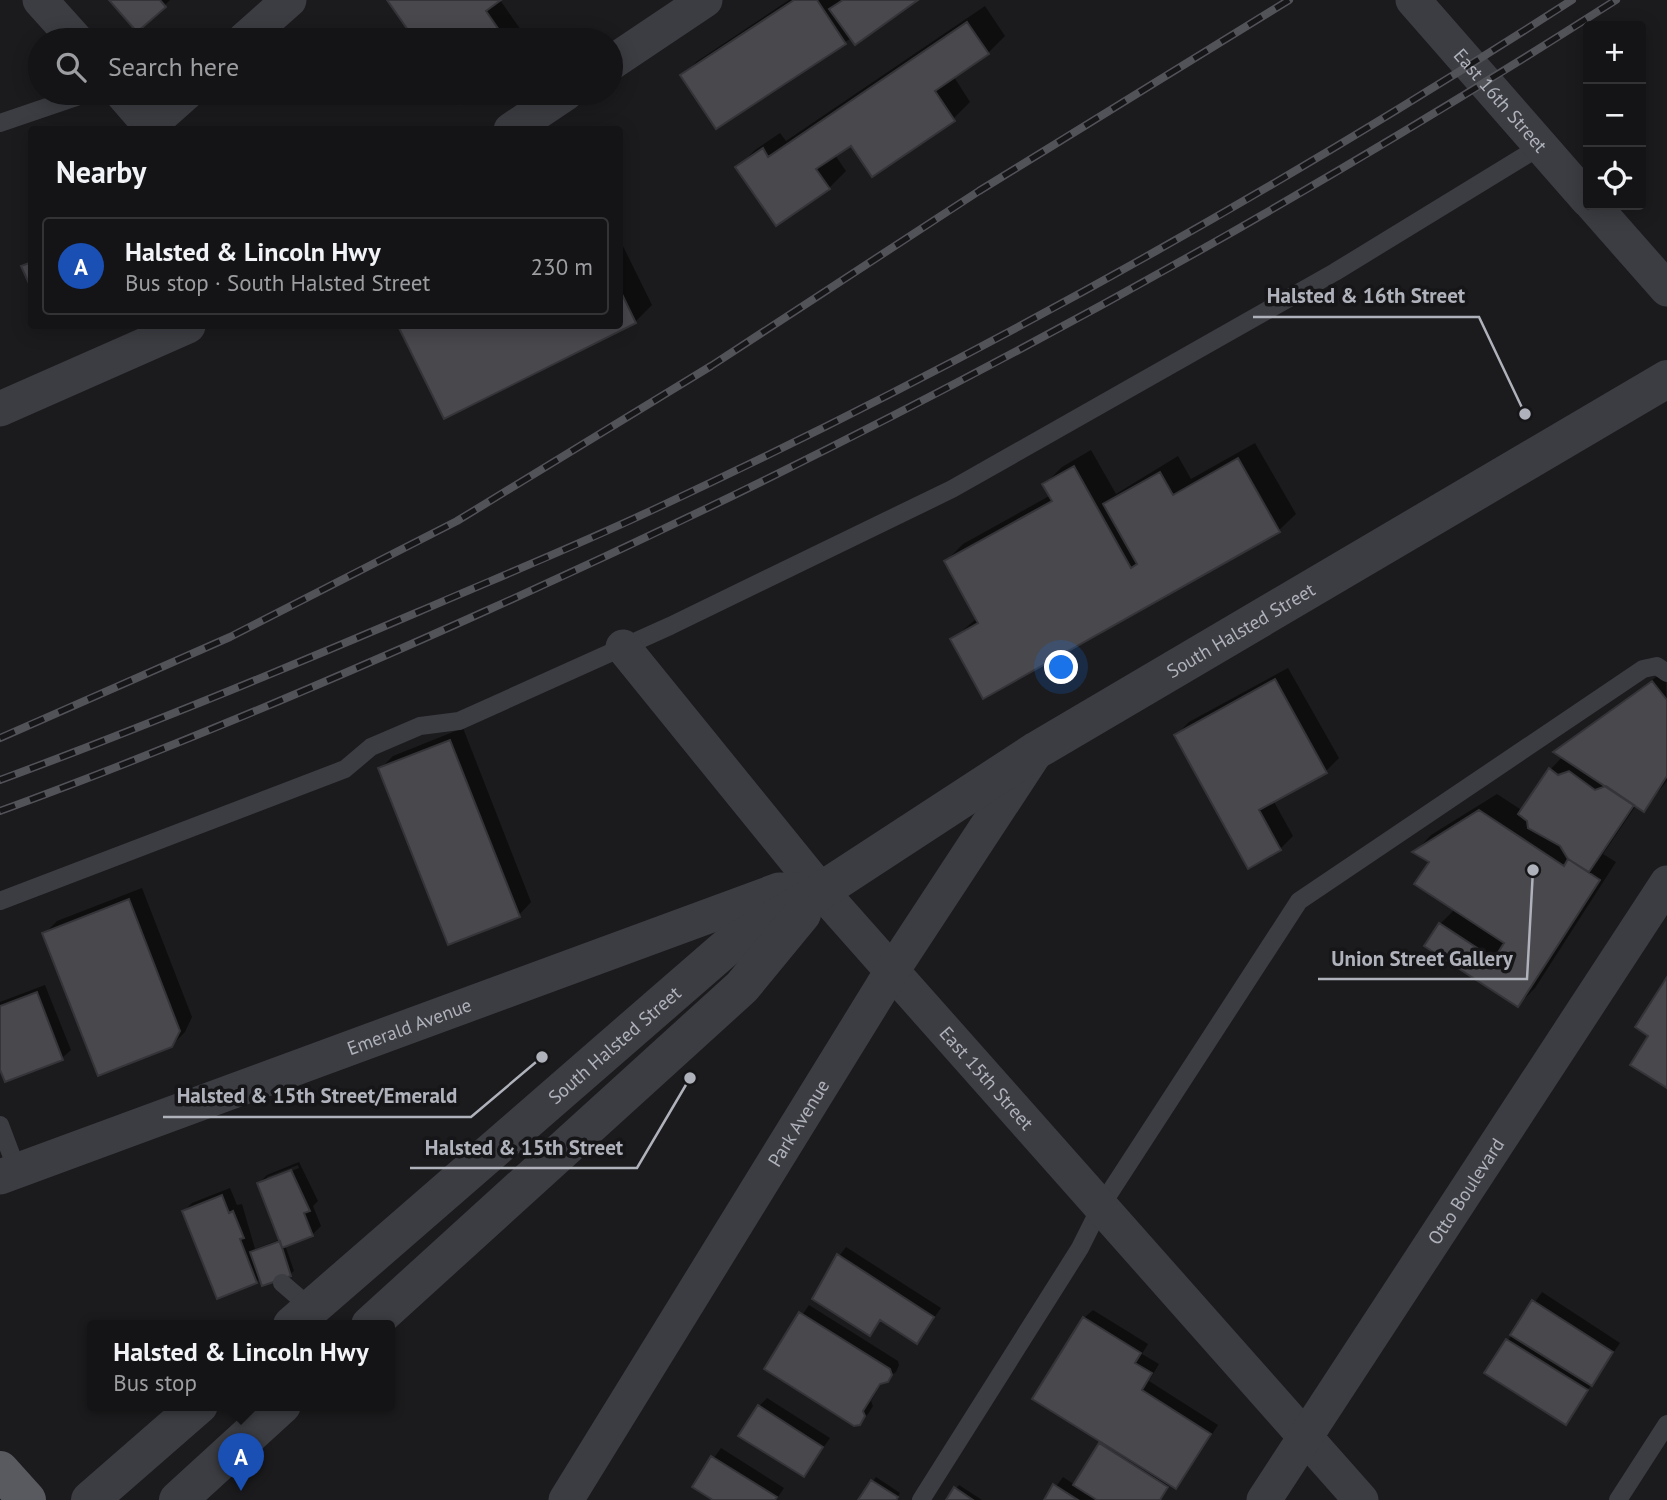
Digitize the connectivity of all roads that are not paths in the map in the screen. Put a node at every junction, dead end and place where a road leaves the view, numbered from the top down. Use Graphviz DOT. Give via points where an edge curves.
graph roads {
  1 [pos="40,0"];
  2 [pos="289,0"];
  3 [pos="705,0"];
  4 [pos="1413,0"];
  5 [pos="65,28"];
  6 [pos="258,28"];
  7 [pos="623,55"];
  8 [pos="53,105"];
  9 [pos="133,105"];
  10 [pos="174,105"];
  11 [pos="548,105"];
  12 [pos="0,123"];
  13 [pos="151,126"];
  14 [pos="153,126"];
  15 [pos="517,126"];
  16 [pos="1541,146"];
  17 [pos="1583,194"];
  18 [pos="1597,210"];
  19 [pos="1667,289"];
  20 [pos="181,329"];
  21 [pos="1667,379"];
  22 [pos="0,409"];
  23 [pos="623,647"];
  24 [pos="1667,673"];
  25 [pos="1037,750"];
  26 [pos="1667,883"];
  27 [pos="821,891"];
  28 [pos="0,901"];
  29 [pos="892,971"];
  30 [pos="0,1125"];
  31 [pos="9,1174"];
  32 [pos="1101,1206"];
  33 [pos="282,1283"];
  34 [pos="302,1316"];
  35 [pos="376,1320"];
  36 [pos="192,1411"];
  37 [pos="275,1411"];
  38 [pos="1665,1430"];
  39 [pos="1305,1437"];
  40 [pos="0,1469"];
  41 [pos="27,1500"];
  42 [pos="90,1500"];
  43 [pos="178,1500"];
  44 [pos="566,1500"];
  45 [pos="921,1500"];
  46 [pos="1265,1500"];
  47 [pos="1361,1500"];
  48 [pos="1618,1500"];
  1 -- 5 [label="street"];
  2 -- 6 [label="street"];
  3 -- 7 [label="street"];
  4 -- 16 [label="street, East 16th Street"];
  8 -- 12 [label="lane"];
  9 -- 13 [label="street"];
  10 -- 14 [label="street"];
  11 -- 15 [label="street"];
  16 -- 17 [label="street, East 16th Street"];
  16 -- 23 [label="lane" via="1335,272 952,489"];
  18 -- 19 [label="street"];
  20 -- 22 [label="street"];
  21 -- 25 [label="street, South Halsted Street"];
  23 -- 27 [label="street, East 15th Street"];
  23 -- 28 [label="lane" via="459,720 420,726 371,747 345,769"];
  24 -- 32 [label="lane" via="1657,666 1643,669 1299,901"];
  25 -- 27 [label="street, South Halsted Street"];
  25 -- 29 [label="street, Park Avenue"];
  26 -- 39 [label="street, Otto Boulevard"];
  27 -- 29 [label="street, East 15th Street"];
  27 -- 31 [label="street, Emerald Avenue" via="779,890"];
  27 -- 34 [label="street, South Halsted Street" via="727,947"];
  27 -- 35 [label="street, South Halsted Street" via="742,987"];
  29 -- 32 [label="street, East 15th Street"];
  29 -- 44 [label="street, Park Avenue"];
  30 -- 31 [label="lane"];
  32 -- 39 [label="street, East 15th Street"];
  32 -- 45 [label="lane" via="1080,1248"];
  33 -- 34 [label="lane"];
  36 -- 42 [label="street"];
  37 -- 43 [label="street"];
  38 -- 48 [label="lane"];
  39 -- 46 [label="street, Otto Boulevard"];
  39 -- 47 [label="street, East 15th Street"];
  40 -- 41 [label="main road"];
}
